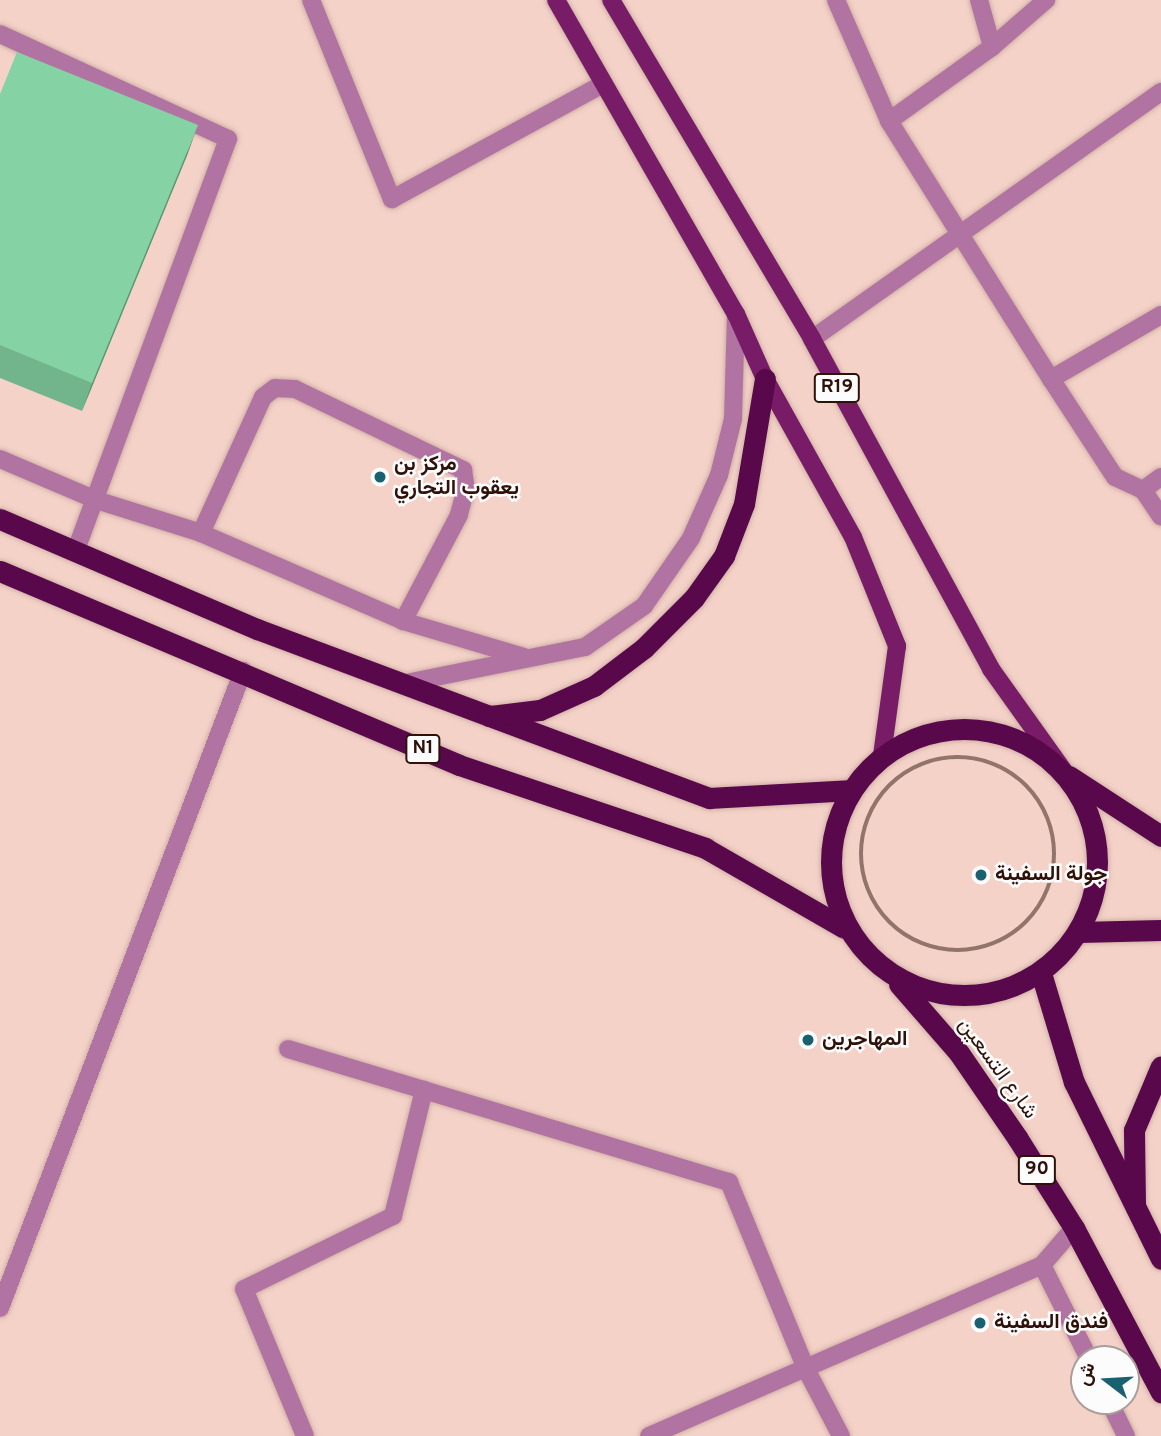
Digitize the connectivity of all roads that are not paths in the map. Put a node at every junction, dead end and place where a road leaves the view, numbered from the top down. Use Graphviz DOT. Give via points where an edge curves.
graph roads {
  1 [pos="312,0"];
  2 [pos="556,0"];
  3 [pos="611,0"];
  4 [pos="836,0"];
  5 [pos="979,0"];
  6 [pos="1046,0"];
  7 [pos="0,34"];
  8 [pos="992,47"];
  9 [pos="603,84"];
  10 [pos="1161,92"];
  11 [pos="889,121"];
  12 [pos="961,234"];
  13 [pos="736,314"];
  14 [pos="1161,315"];
  15 [pos="811,340"];
  16 [pos="1051,379"];
  17 [pos="765,380"];
  18 [pos="0,459"];
  19 [pos="1161,477"];
  20 [pos="1143,490"];
  21 [pos="96,500"];
  22 [pos="1161,517"];
  23 [pos="0,519"];
  24 [pos="201,533"];
  25 [pos="76,551"];
  26 [pos="0,571"];
  27 [pos="403,621"];
  28 [pos="527,658"];
  29 [pos="243,671"];
  30 [pos="401,684"];
  31 [pos="484,716"];
  32 [pos="881,756"];
  33 [pos="1066,774"];
  34 [pos="851,790"];
  35 [pos="1161,836"];
  36 [pos="844,928"];
  37 [pos="1161,930"];
  38 [pos="1079,932"];
  39 [pos="883,967"];
  40 [pos="1041,973"];
  41 [pos="288,1049"];
  42 [pos="1161,1066"];
  43 [pos="424,1090"];
  44 [pos="1135,1210"];
  45 [pos="1074,1228"];
  46 [pos="1161,1259"];
  47 [pos="1042,1265"];
  48 [pos="0,1308"];
  49 [pos="1081,1345"];
  50 [pos="806,1370"];
  51 [pos="1161,1392"];
  52 [pos="1116,1415"];
  53 [pos="305,1436"];
  54 [pos="649,1436"];
  55 [pos="841,1436"];
  56 [pos="1126,1436"];
  1 -- 9 [label="street" via="392,199"];
  2 -- 9 [label="main road, R19"];
  3 -- 15 [label="main road, R19"];
  4 -- 11 [label="street"];
  5 -- 8 [label="street"];
  6 -- 8 [label="street"];
  7 -- 21 [label="street" via="228,139"];
  8 -- 11 [label="street"];
  9 -- 13 [label="main road, R19"];
  10 -- 12 [label="street"];
  11 -- 12 [label="street"];
  12 -- 15 [label="street"];
  12 -- 16 [label="street"];
  13 -- 17 [label="main road, R19"];
  13 -- 28 [label="street" via="733,419 719,475 691,538 645,606 585,647"];
  14 -- 16 [label="street"];
  15 -- 33 [label="main road, R19" via="992,669"];
  16 -- 20 [label="street" via="1115,477"];
  17 -- 31 [label="highway" via="744,504 724,556 694,598 644,648 594,686 540,710"];
  17 -- 32 [label="main road, R19" via="853,537 897,646"];
  18 -- 21 [label="street"];
  19 -- 20 [label="street"];
  20 -- 22 [label="street"];
  21 -- 24 [label="street"];
  21 -- 25 [label="street"];
  23 -- 25 [label="highway, N1"];
  24 -- 27 [label="street"];
  24 -- 27 [label="street" via="263,397 275,388 295,389 463,470 466,488 459,515"];
  25 -- 30 [label="highway, N1" via="257,629"];
  26 -- 29 [label="highway, N1"];
  27 -- 28 [label="street"];
  28 -- 30 [label="street"];
  29 -- 36 [label="highway, N1" via="459,765 705,848"];
  29 -- 48 [label="street"];
  30 -- 31 [label="highway, N1"];
  31 -- 34 [label="highway, N1" via="710,798"];
  32 -- 33 [label="highway" via="927,733 977,728 1026,742"];
  32 -- 34 [label="highway"];
  33 -- 35 [label="highway"];
  33 -- 38 [label="highway" via="1093,822 1098,879"];
  34 -- 36 [label="highway" via="834,832 831,877"];
  36 -- 39 [label="highway"];
  37 -- 38 [label="highway"];
  38 -- 40 [label="highway"];
  39 -- 40 [label="highway" via="919,989 960,997 1003,991"];
  39 -- 45 [label="highway, شارع التسعين / 90" via="959,1053"];
  40 -- 44 [label="highway" via="1074,1082"];
  41 -- 43 [label="street"];
  42 -- 44 [label="highway" via="1134,1130"];
  43 -- 50 [label="street" via="729,1182"];
  43 -- 53 [label="street" via="393,1216 244,1289"];
  44 -- 46 [label="highway"];
  45 -- 47 [label="street"];
  45 -- 51 [label="highway, شارع التسعين / 90"];
  47 -- 49 [label="street"];
  47 -- 50 [label="street"];
  50 -- 54 [label="street"];
  50 -- 55 [label="street"];
  52 -- 56 [label="street"];
}
